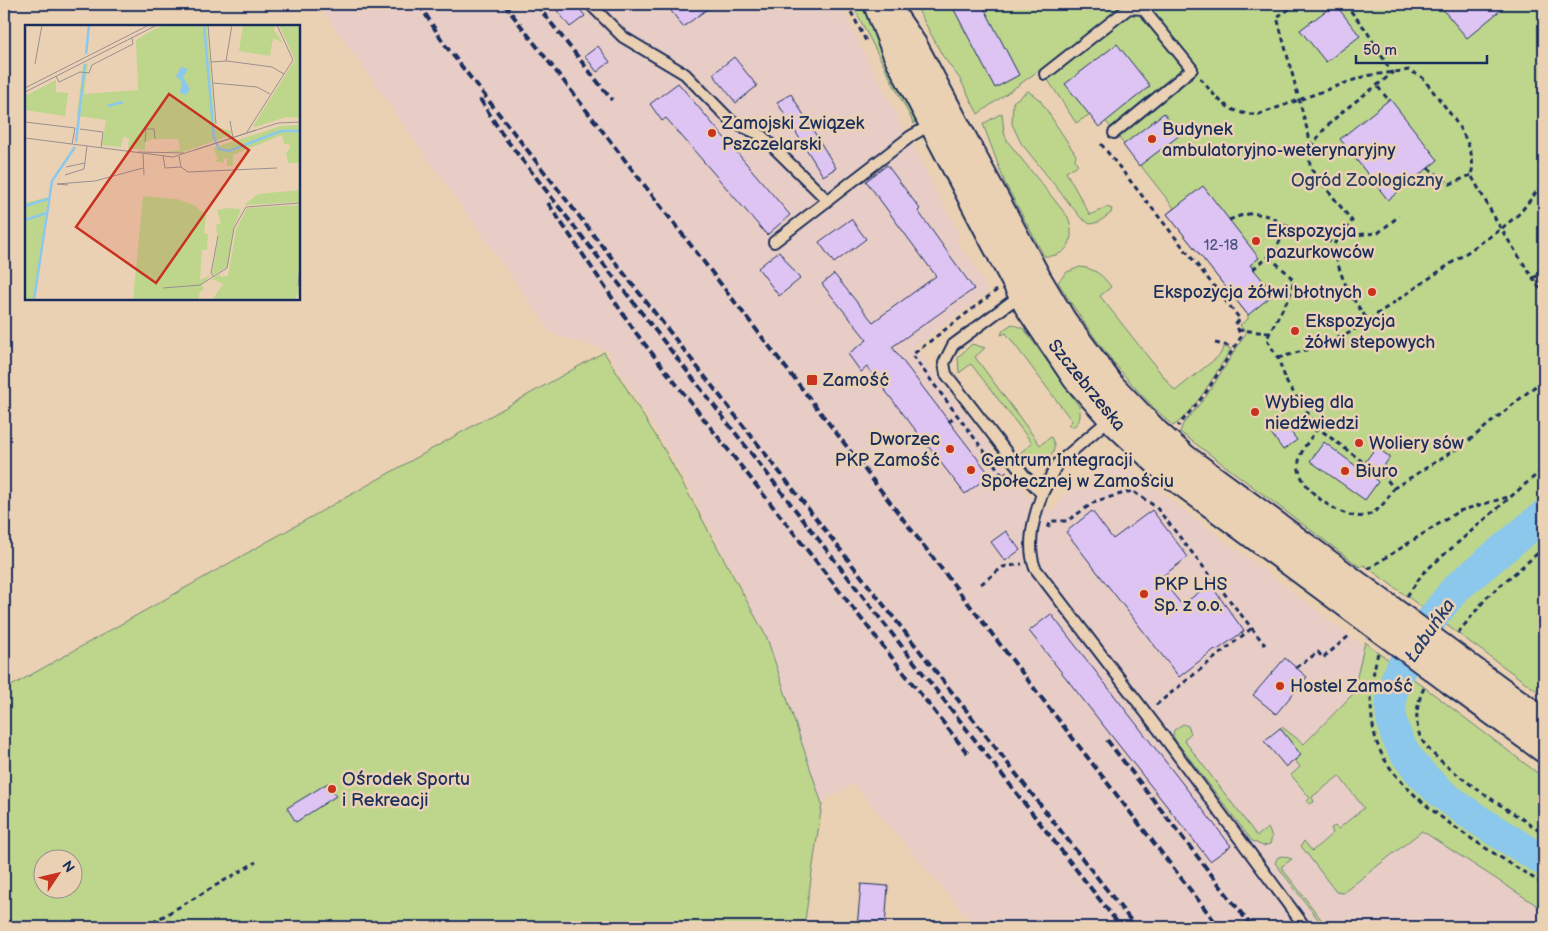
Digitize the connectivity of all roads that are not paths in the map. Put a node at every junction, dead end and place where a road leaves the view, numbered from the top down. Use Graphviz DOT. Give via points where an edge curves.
graph roads {
  1 [pos="590,4"];
  2 [pos="877,4"];
  3 [pos="885,4"];
  4 [pos="1045,74"];
  5 [pos="932,124"];
  6 [pos="1114,133"];
  7 [pos="827,200"];
  8 [pos="774,242"];
  9 [pos="1030,288"];
  10 [pos="1119,411"];
  11 [pos="1042,494"];
  12 [pos="1458,672"];
  13 [pos="1544,722"];
  14 [pos="1544,749"];
  15 [pos="1305,927"];
  1 -- 7 [label="lane" via="623,37 685,74 732,122 760,135"];
  2 -- 5 [label="street, Szczebrzeska" via="897,55"];
  3 -- 9 [label="street, Szczebrzeska" via="914,46"];
  4 -- 6 [label="lane" via="1134,8 1143,9 1192,70"];
  5 -- 7 [label="lane" via="911,136"];
  5 -- 9 [label="street, Szczebrzeska"];
  7 -- 8 [label="lane"];
  9 -- 10 [label="street, Szczebrzeska" via="1086,355"];
  9 -- 11 [label="lane" via="953,345 945,357 944,368 985,425"];
  10 -- 11 [label="lane" via="1057,464"];
  10 -- 12 [label="street, Szczebrzeska, bridge" via="1170,446 1381,620"];
  11 -- 15 [label="lane" via="1034,520 1032,562 1039,575"];
  12 -- 13 [label="street, Szczebrzeska"];
  12 -- 14 [label="street, Szczebrzeska"];
}
